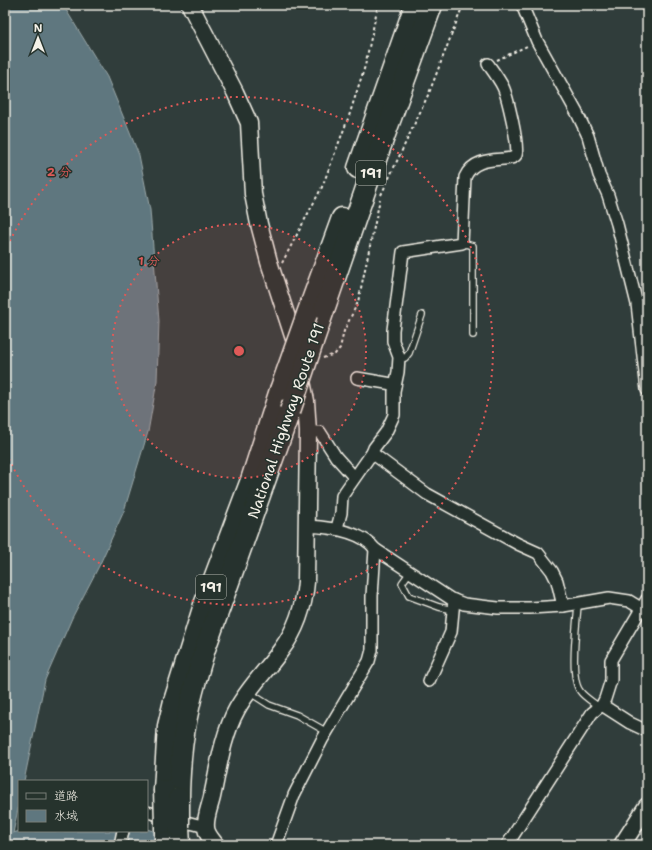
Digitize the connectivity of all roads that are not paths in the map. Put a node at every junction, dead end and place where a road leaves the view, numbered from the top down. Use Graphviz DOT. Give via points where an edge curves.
graph roads {
  1 [pos="190,5"];
  2 [pos="400,5"];
  3 [pos="416,5"];
  4 [pos="432,5"];
  5 [pos="522,5"];
  6 [pos="488,64"];
  7 [pos="362,159"];
  8 [pos="462,242"];
  9 [pos="422,315"];
  10 [pos="473,335"];
  11 [pos="399,360"];
  12 [pos="357,378"];
  13 [pos="395,385"];
  14 [pos="647,390"];
  15 [pos="308,432"];
  16 [pos="372,453"];
  17 [pos="354,477"];
  18 [pos="307,526"];
  19 [pos="337,528"];
  20 [pos="375,549"];
  21 [pos="410,572"];
  22 [pos="647,599"];
  23 [pos="578,604"];
  24 [pos="454,605"];
  25 [pos="563,606"];
  26 [pos="644,610"];
  27 [pos="429,681"];
  28 [pos="255,696"];
  29 [pos="600,706"];
  30 [pos="647,731"];
  31 [pos="327,732"];
  32 [pos="171,794"];
  33 [pos="647,806"];
  34 [pos="148,812"];
  35 [pos="206,827"];
  36 [pos="123,832"];
  37 [pos="120,845"];
  38 [pos="166,845"];
  39 [pos="180,845"];
  40 [pos="216,845"];
  41 [pos="276,845"];
  42 [pos="507,845"];
  43 [pos="622,845"];
  1 -- 15 [label="street" via="249,123 253,194 269,262 294,339 306,401"];
  2 -- 7 [label="highway"];
  3 -- 7 [label="highway, National Highway Route 191 / 191"];
  4 -- 32 [label="highway, National Highway Route 191 / 191, bridge" via="375,162 316,351 290,411 193,688 181,757"];
  5 -- 14 [label="street" via="537,41 563,85 588,136 608,195 638,304"];
  6 -- 8 [label="street" via="504,89 517,140 517,153 513,158 478,163 468,171 465,177"];
  7 -- 32 [label="highway, National Highway Route 191 / 191, bridge" via="202,612 176,693 168,726"];
  8 -- 10 [label="lane" via="473,246"];
  8 -- 11 [label="street" via="403,252 393,330"];
  9 -- 11 [label="lane" via="409,353"];
  11 -- 13 [label="street"];
  12 -- 13 [label="street"];
  13 -- 16 [label="street" via="393,419"];
  15 -- 17 [label="street" via="320,432 336,457"];
  15 -- 18 [label="street"];
  16 -- 17 [label="street"];
  16 -- 25 [label="street" via="427,494 538,553 557,581"];
  17 -- 19 [label="street" via="342,496"];
  18 -- 19 [label="street"];
  18 -- 35 [label="street" via="304,602 296,626 282,650 252,685 236,710 228,732"];
  19 -- 20 [label="street" via="359,537"];
  20 -- 21 [label="street"];
  20 -- 31 [label="street" via="372,650 369,661"];
  21 -- 24 [label="street"];
  21 -- 24 [label="lane" via="402,583 409,596 439,607"];
  22 -- 26 [label="street"];
  23 -- 25 [label="street"];
  23 -- 26 [label="street" via="609,598 628,601"];
  23 -- 29 [label="lane" via="574,664 576,685 580,692"];
  24 -- 25 [label="street" via="498,608"];
  24 -- 27 [label="street" via="451,632"];
  26 -- 29 [label="street" via="611,660 611,680 606,699"];
  28 -- 31 [label="lane" via="269,705 298,715"];
  29 -- 30 [label="street"];
  29 -- 42 [label="street" via="592,713"];
  31 -- 41 [label="street" via="294,795"];
  32 -- 38 [label="highway, National Highway Route 191 / 191, bridge"];
  32 -- 39 [label="highway, National Highway Route 191 / 191, bridge"];
  33 -- 43 [label="street"];
  34 -- 35 [label="street"];
  35 -- 40 [label="street"];
  36 -- 37 [label="street"];
}
